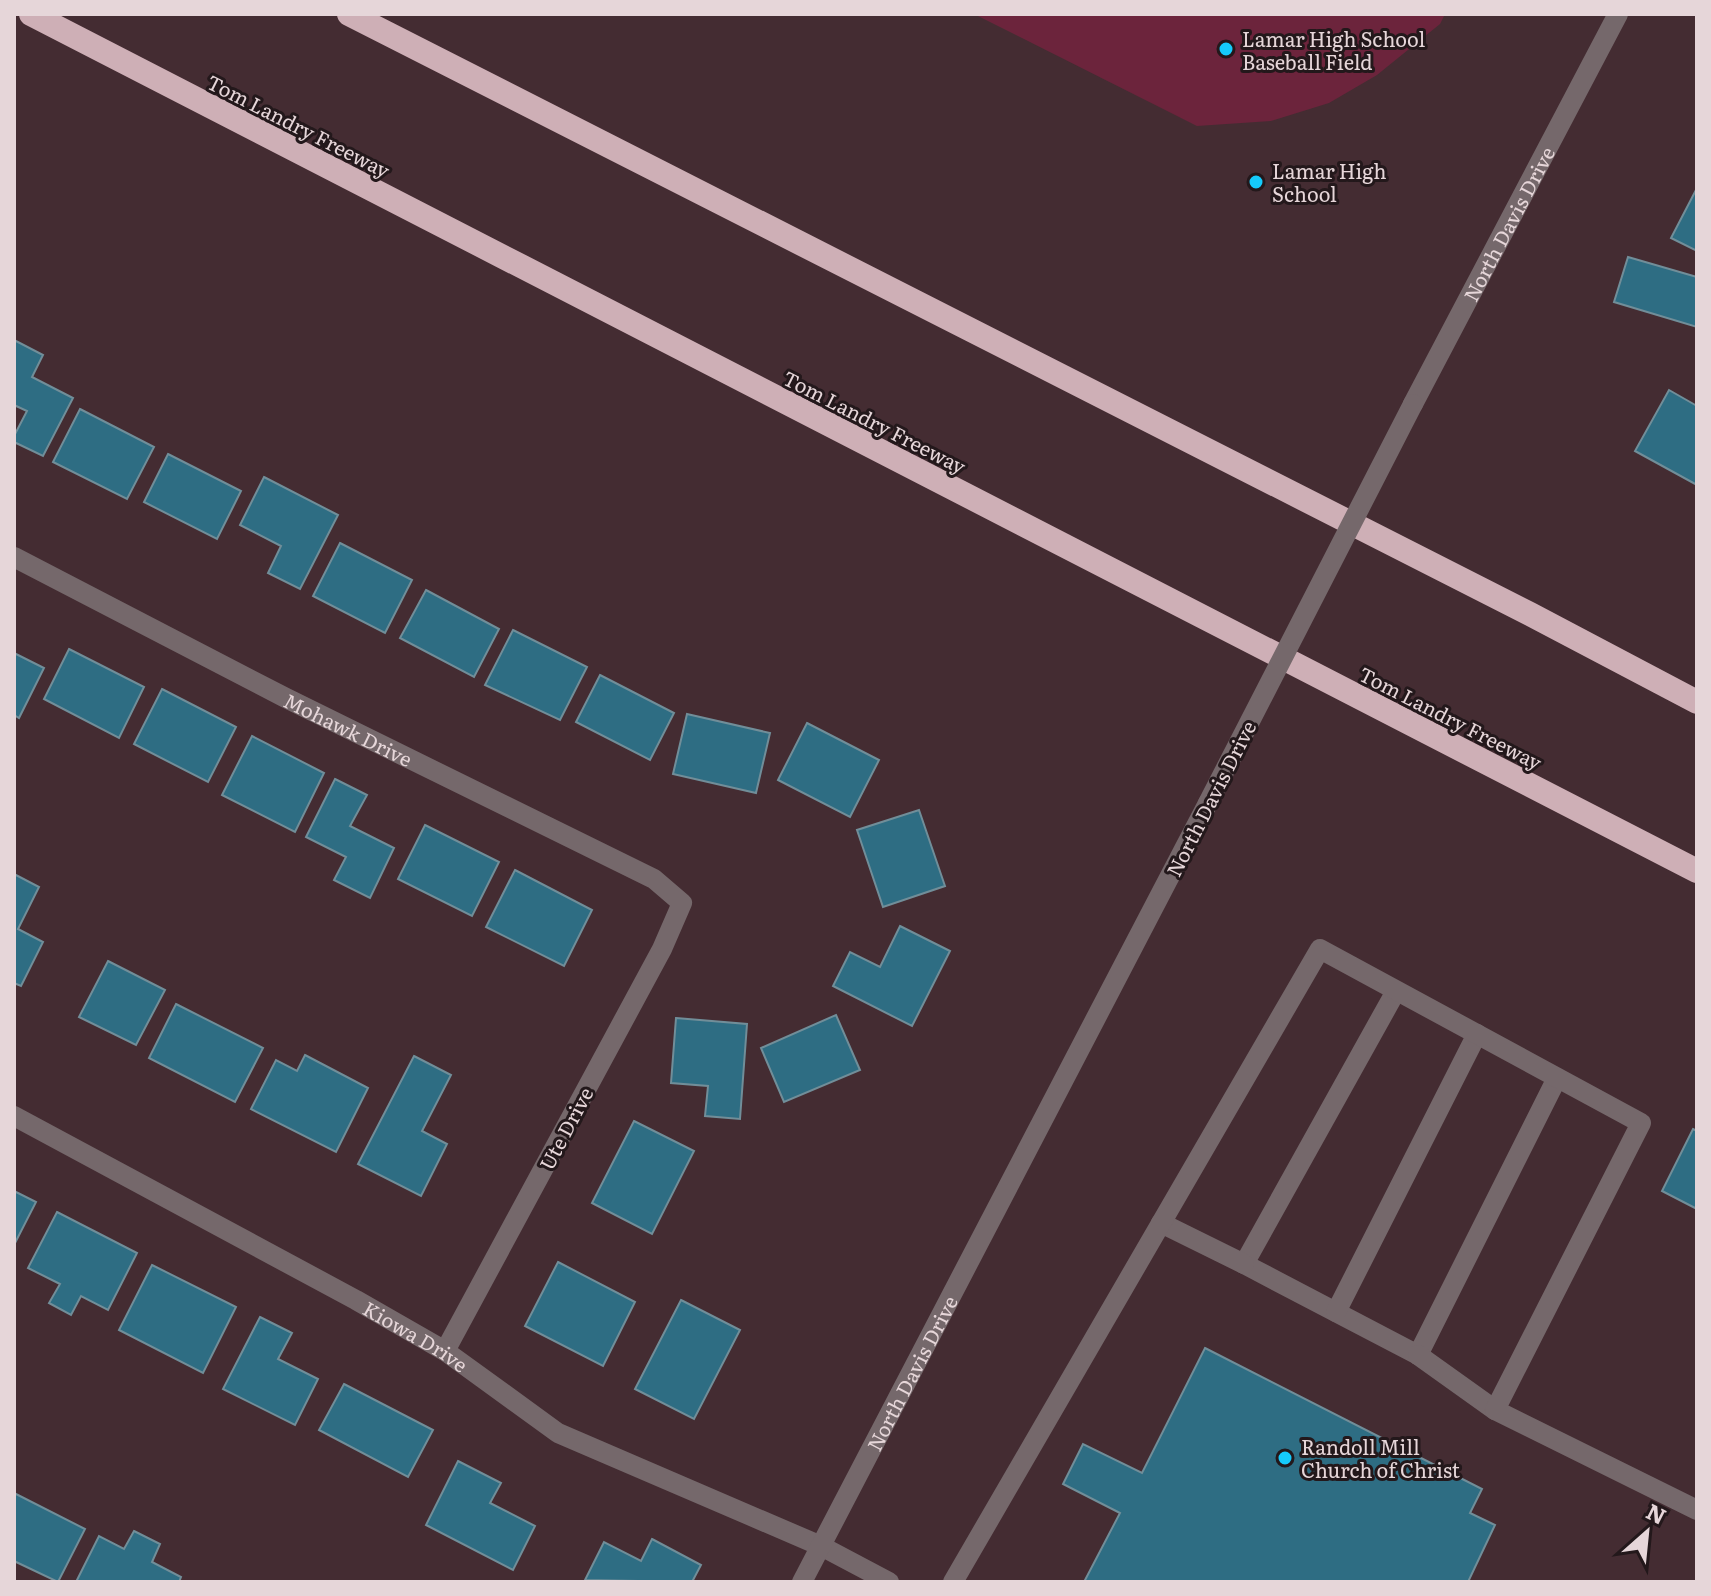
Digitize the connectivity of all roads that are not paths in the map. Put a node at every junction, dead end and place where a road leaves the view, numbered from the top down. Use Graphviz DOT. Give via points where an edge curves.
graph roads {
  1 [pos="31,14"];
  2 [pos="349,14"];
  3 [pos="1618,14"];
  4 [pos="14,557"];
  5 [pos="1530,614"];
  6 [pos="1697,690"];
  7 [pos="1697,702"];
  8 [pos="1697,871"];
  9 [pos="682,903"];
  10 [pos="1396,991"];
  11 [pos="1477,1034"];
  12 [pos="1557,1078"];
  13 [pos="14,1116"];
  14 [pos="1161,1223"];
  15 [pos="1244,1264"];
  16 [pos="1336,1312"];
  17 [pos="445,1351"];
  18 [pos="1418,1355"];
  19 [pos="1495,1410"];
  20 [pos="1697,1510"];
  21 [pos="821,1546"];
  22 [pos="802,1582"];
  23 [pos="889,1582"];
  24 [pos="953,1582"];
  1 -- 8 [label="highway, Tom Landry Freeway"];
  2 -- 5 [label="highway"];
  3 -- 21 [label="street, North Davis Drive, bridge"];
  4 -- 9 [label="street, Mohawk Drive" via="654,879"];
  5 -- 6 [label="highway"];
  5 -- 7 [label="highway"];
  9 -- 17 [label="street, Ute Drive"];
  10 -- 11 [label="street"];
  10 -- 14 [label="street" via="1320,949"];
  10 -- 15 [label="street"];
  11 -- 12 [label="street"];
  11 -- 16 [label="street"];
  12 -- 18 [label="street"];
  12 -- 19 [label="street" via="1641,1123"];
  13 -- 17 [label="street, Kiowa Drive"];
  14 -- 15 [label="street"];
  14 -- 24 [label="street"];
  15 -- 16 [label="street"];
  16 -- 18 [label="street"];
  17 -- 21 [label="street, Kiowa Drive" via="558,1433"];
  18 -- 19 [label="street"];
  19 -- 20 [label="street"];
  21 -- 22 [label="street, North Davis Drive"];
  21 -- 23 [label="street, Kiowa Drive"];
}
